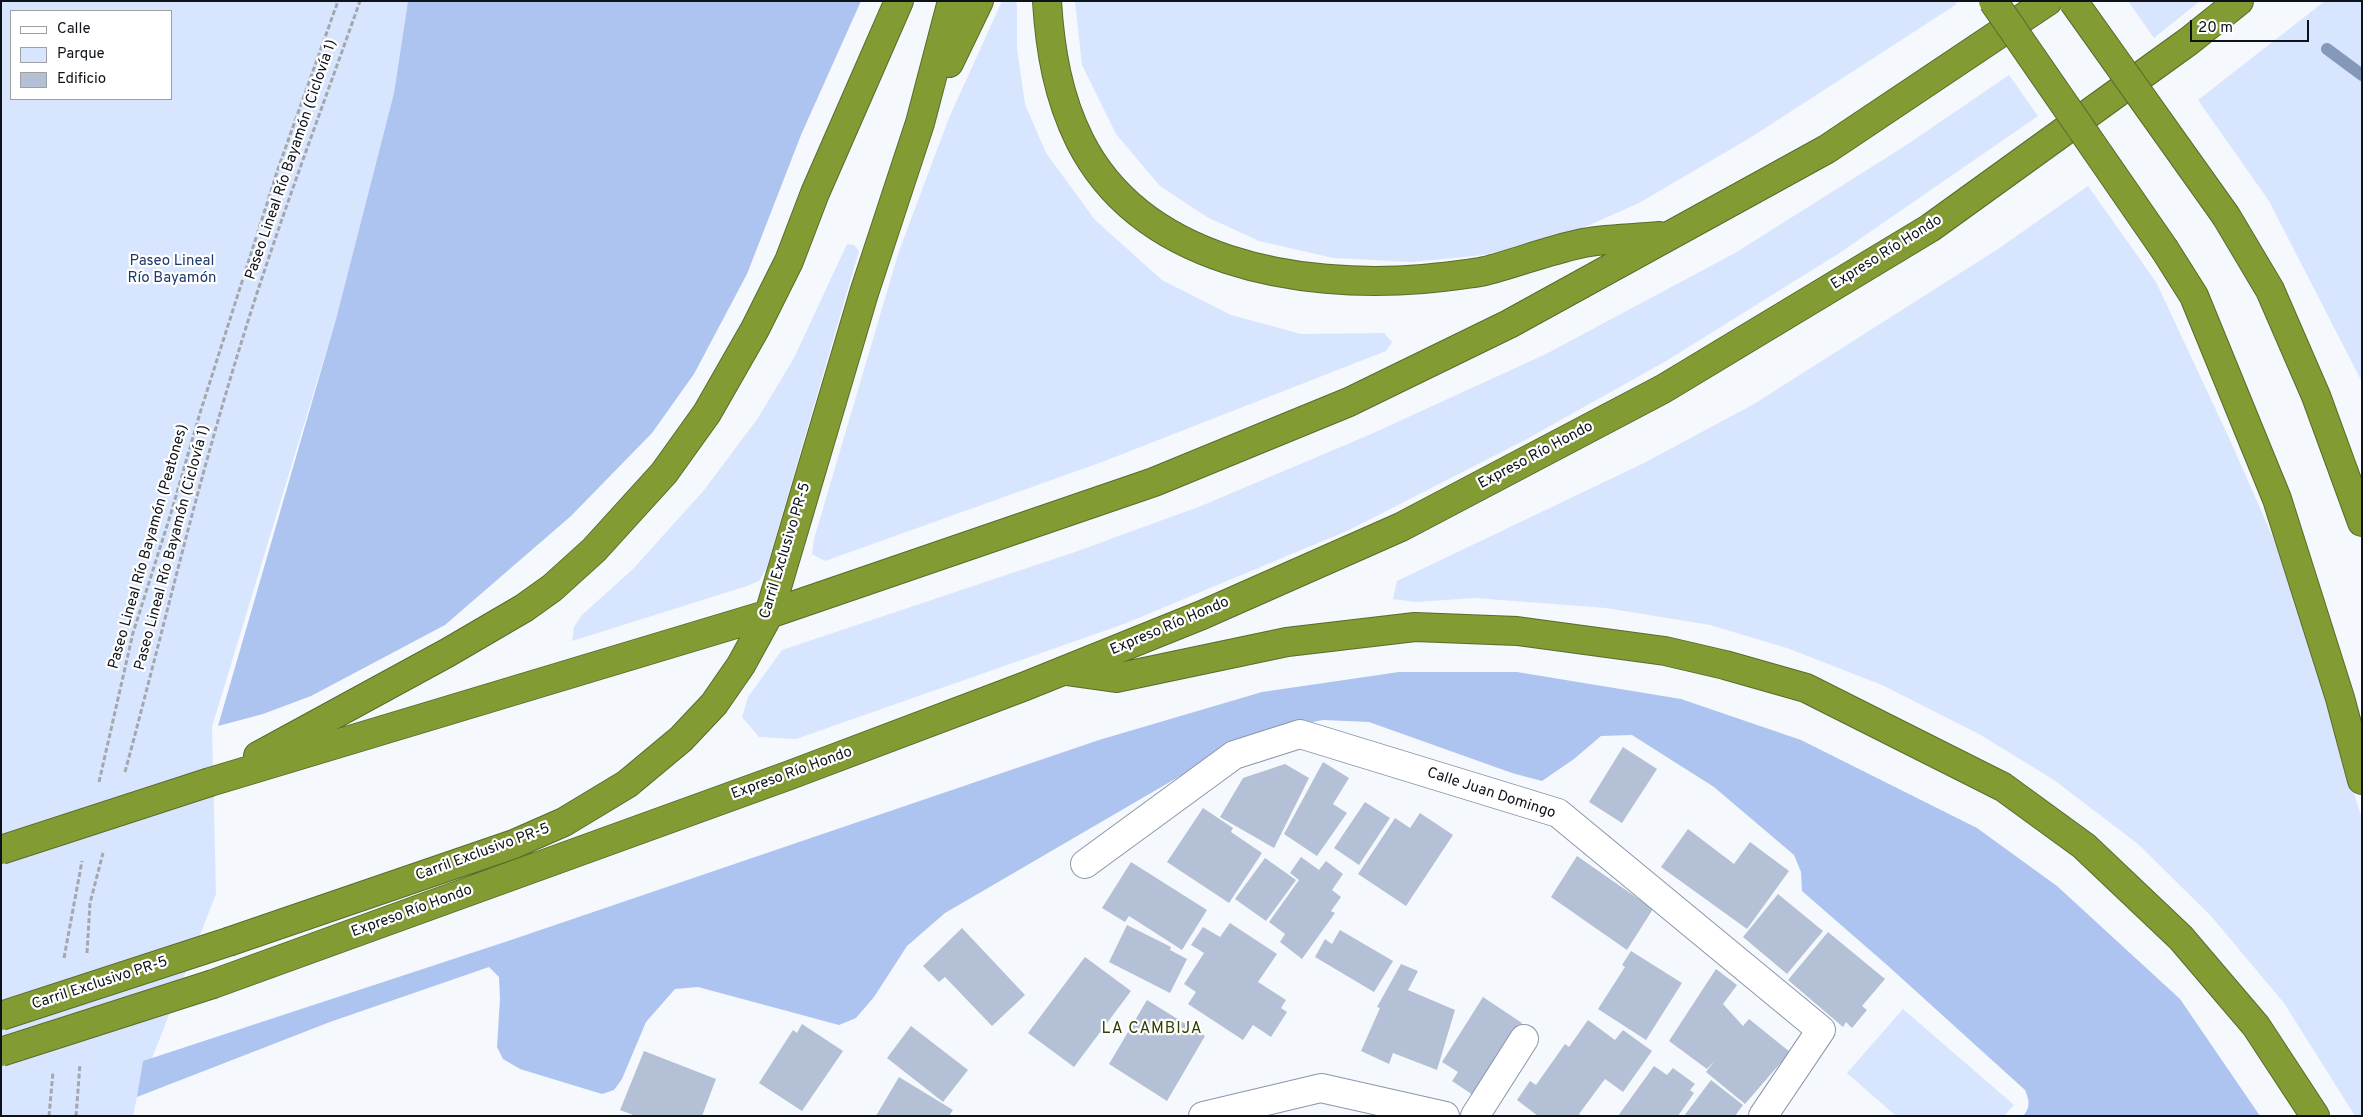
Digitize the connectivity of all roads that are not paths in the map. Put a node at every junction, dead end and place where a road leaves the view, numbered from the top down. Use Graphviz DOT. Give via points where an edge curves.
graph roads {
  1 [pos="899,1"];
  2 [pos="952,1"];
  3 [pos="979,1"];
  4 [pos="1046,1"];
  5 [pos="1993,1"];
  6 [pos="2048,1"];
  7 [pos="2074,1"];
  8 [pos="2240,1"];
  9 [pos="920,123"];
  10 [pos="1672,236"];
  11 [pos="2362,522"];
  12 [pos="770,614"];
  13 [pos="1064,671"];
  14 [pos="2362,780"];
  15 [pos="210,782"];
  16 [pos="1,850"];
  17 [pos="1085,864"];
  18 [pos="1,1016"];
  19 [pos="1524,1039"];
  20 [pos="1,1052"];
  21 [pos="1203,1116"];
  22 [pos="1445,1116"];
  23 [pos="1476,1116"];
  24 [pos="1763,1116"];
  25 [pos="2315,1116"];
  1 -- 15 [label="highway" via="815,192 789,261 756,329 707,413 651,488 594,550 524,608"];
  2 -- 9 [label="highway"];
  3 -- 9 [label="highway"];
  4 -- 10 [label="highway" via="1050,47 1061,95 1093,162 1131,206 1159,227 1228,260 1290,274 1359,281 1423,279 1483,271 1580,243"];
  5 -- 14 [label="highway, bridge" via="2194,296 2277,498 2340,698"];
  6 -- 10 [label="highway" via="1827,149"];
  7 -- 11 [label="highway, bridge" via="2226,216 2270,290 2316,396"];
  8 -- 13 [label="highway, Expreso Río Hondo" via="1930,228 1663,389 1401,527 1202,615"];
  9 -- 12 [label="highway, Carril Exclusivo PR-5" via="864,293"];
  10 -- 12 [label="highway" via="1509,324 1349,402 1154,482"];
  12 -- 15 [label="highway"];
  12 -- 18 [label="highway, Carril Exclusivo PR-5, bridge" via="714,704 681,739 627,784 572,818 514,844 231,942"];
  13 -- 20 [label="highway, Expreso Río Hondo, bridge" via="790,775 213,984"];
  13 -- 25 [label="highway" via="1116,678 1287,642 1415,627 1517,631 1665,651 1806,688 2003,788 2084,846 2181,938 2256,1026"];
  15 -- 16 [label="highway, bridge"];
  17 -- 24 [label="street, Calle Juan Domingo" via="1234,755 1300,734 1558,813 1821,1030"];
  19 -- 23 [label="street"];
  21 -- 22 [label="street" via="1321,1088"];
}
